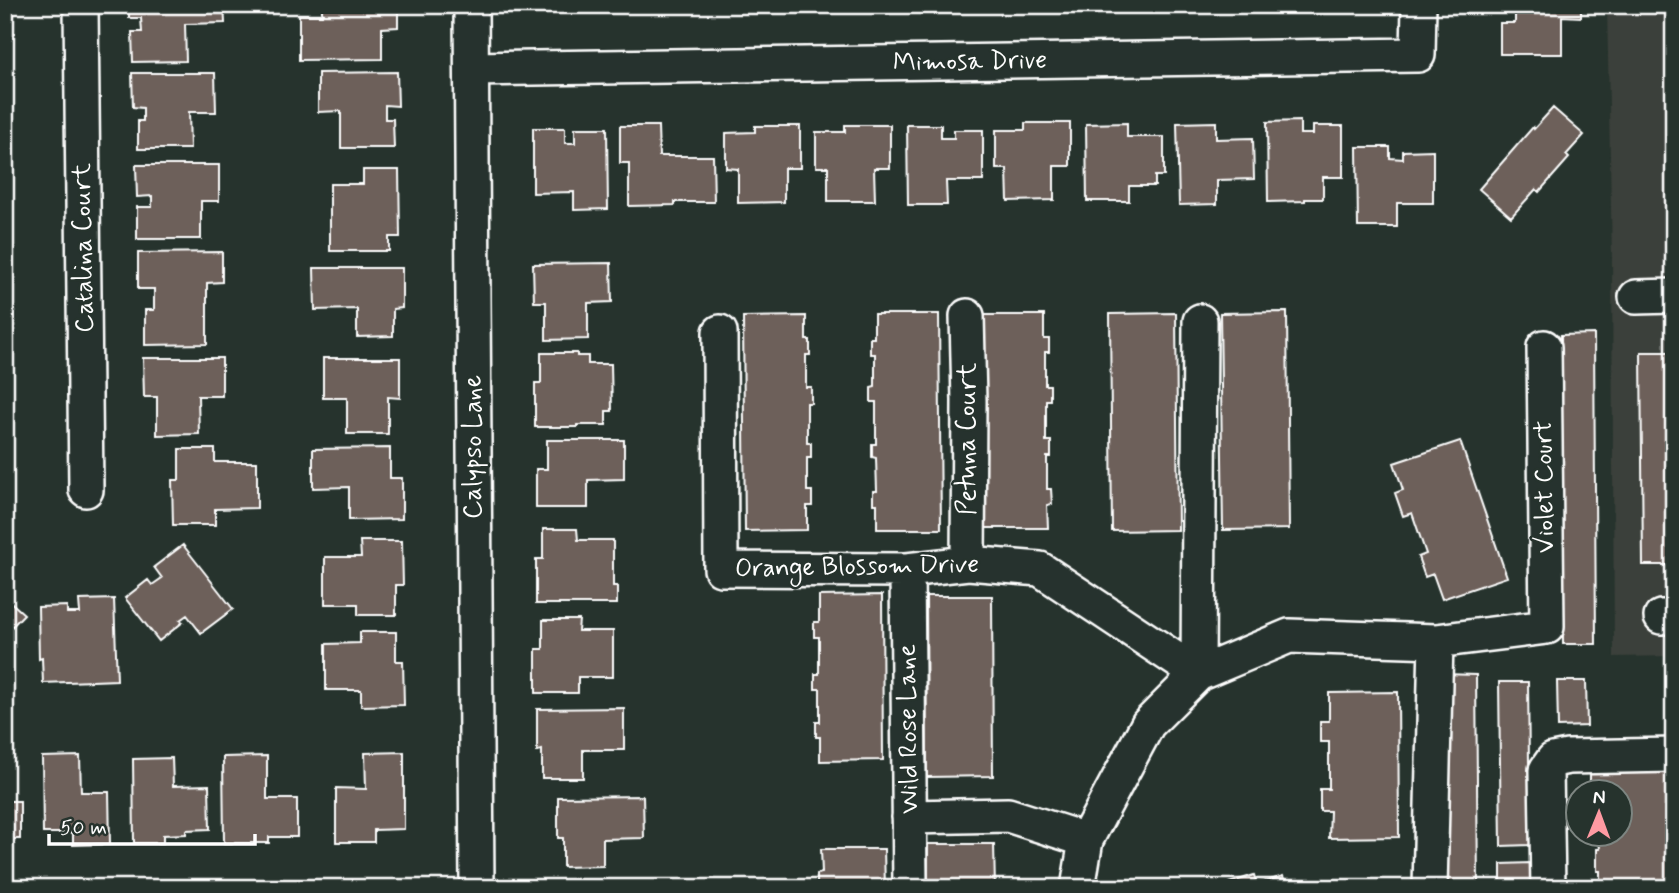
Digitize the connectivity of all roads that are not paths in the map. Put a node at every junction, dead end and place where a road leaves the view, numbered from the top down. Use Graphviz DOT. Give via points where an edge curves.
graph roads {
  1 [pos="81,5"];
  2 [pos="471,5"];
  3 [pos="1419,5"];
  4 [pos="472,69"];
  5 [pos="1674,296"];
  6 [pos="1636,297"];
  7 [pos="967,316"];
  8 [pos="1200,321"];
  9 [pos="720,332"];
  10 [pos="1544,347"];
  11 [pos="86,490"];
  12 [pos="968,563"];
  13 [pos="907,570"];
  14 [pos="1436,641"];
  15 [pos="1198,674"];
  16 [pos="1674,755"];
  17 [pos="909,817"];
  18 [pos="1086,840"];
  19 [pos="477,888"];
  20 [pos="910,888"];
  21 [pos="1078,888"];
  22 [pos="1430,888"];
  23 [pos="1548,888"];
  1 -- 11 [label="street, Catalina Court"];
  2 -- 4 [label="street, Calypso Lane"];
  3 -- 4 [label="street, Mimosa Drive" via="1418,55"];
  4 -- 19 [label="street, Calypso Lane"];
  5 -- 6 [label="street"];
  7 -- 12 [label="street, Petuna Court"];
  8 -- 15 [label="street"];
  9 -- 13 [label="street, Orange Blossom Drive" via="721,569"];
  10 -- 14 [label="street, Violet Court" via="1547,627"];
  12 -- 13 [label="street, Orange Blossom Drive"];
  12 -- 15 [label="street, Orange Blossom Drive" via="1040,569"];
  13 -- 17 [label="street, Wild Rose Lane"];
  14 -- 15 [label="street" via="1289,636"];
  14 -- 22 [label="street"];
  15 -- 18 [label="street" via="1148,724"];
  16 -- 23 [label="street" via="1553,760 1546,771"];
  17 -- 18 [label="street" via="1008,815"];
  17 -- 20 [label="street, Wild Rose Lane"];
  18 -- 21 [label="street"];
}
